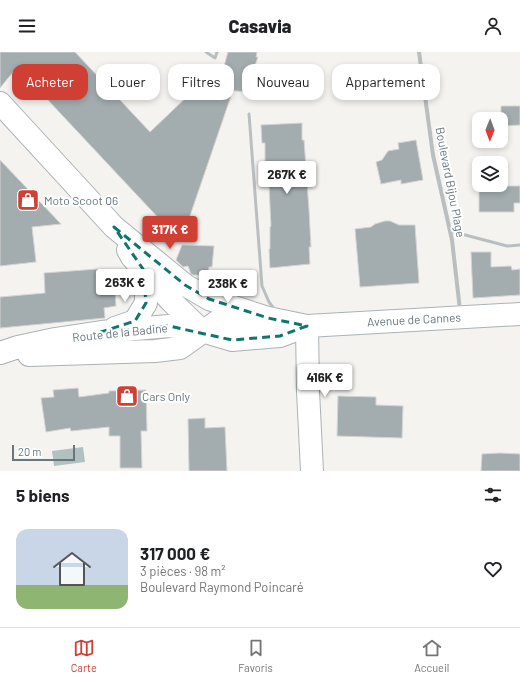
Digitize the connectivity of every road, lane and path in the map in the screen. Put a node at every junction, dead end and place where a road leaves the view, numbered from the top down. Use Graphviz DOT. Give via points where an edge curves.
graph roads {
  1 [pos="206,52"];
  2 [pos="217,52"];
  3 [pos="419,52"];
  4 [pos="0,103"];
  5 [pos="249,114"];
  6 [pos="114,227"];
  7 [pos="450,231"];
  8 [pos="520,244"];
  9 [pos="143,269"];
  10 [pos="201,294"];
  11 [pos="520,314"];
  12 [pos="277,316"];
  13 [pos="461,317"];
  14 [pos="308,326"];
  15 [pos="202,331"];
  16 [pos="101,332"];
  17 [pos="0,354"];
  18 [pos="312,471"];
  1 -- 2 [label="lane" via="215,58"];
  3 -- 7 [label="street, Boulevard Bijou Plage" via="433,155"];
  4 -- 6 [label="main road"];
  5 -- 12 [label="lane" via="262,286"];
  6 -- 9 [label="main road" via="132,257"];
  6 -- 10 [label="main road" via="186,285"];
  7 -- 8 [label="lane" via="508,246"];
  7 -- 13 [label="street, Boulevard Bijou Plage"];
  9 -- 15 [label="main road"];
  9 -- 16 [label="main road" via="146,303 134,321"];
  10 -- 12 [label="main road, Avenue de Cannes"];
  10 -- 15 [label="main road"];
  11 -- 13 [label="main road, Avenue de Cannes"];
  12 -- 14 [label="main road, Avenue de Cannes"];
  12 -- 15 [label="main road" via="218,321"];
  13 -- 14 [label="main road, Avenue de Cannes"];
  14 -- 15 [label="main road, Avenue de Cannes" via="280,336 232,340"];
  14 -- 18 [label="main road"];
  15 -- 16 [label="main road, Route de la Badine" via="169,326"];
  15 -- 17 [label="main road, Route de la Badine" via="180,348 155,351"];
  16 -- 17 [label="main road, Route de la Badine" via="18,347"];
}
